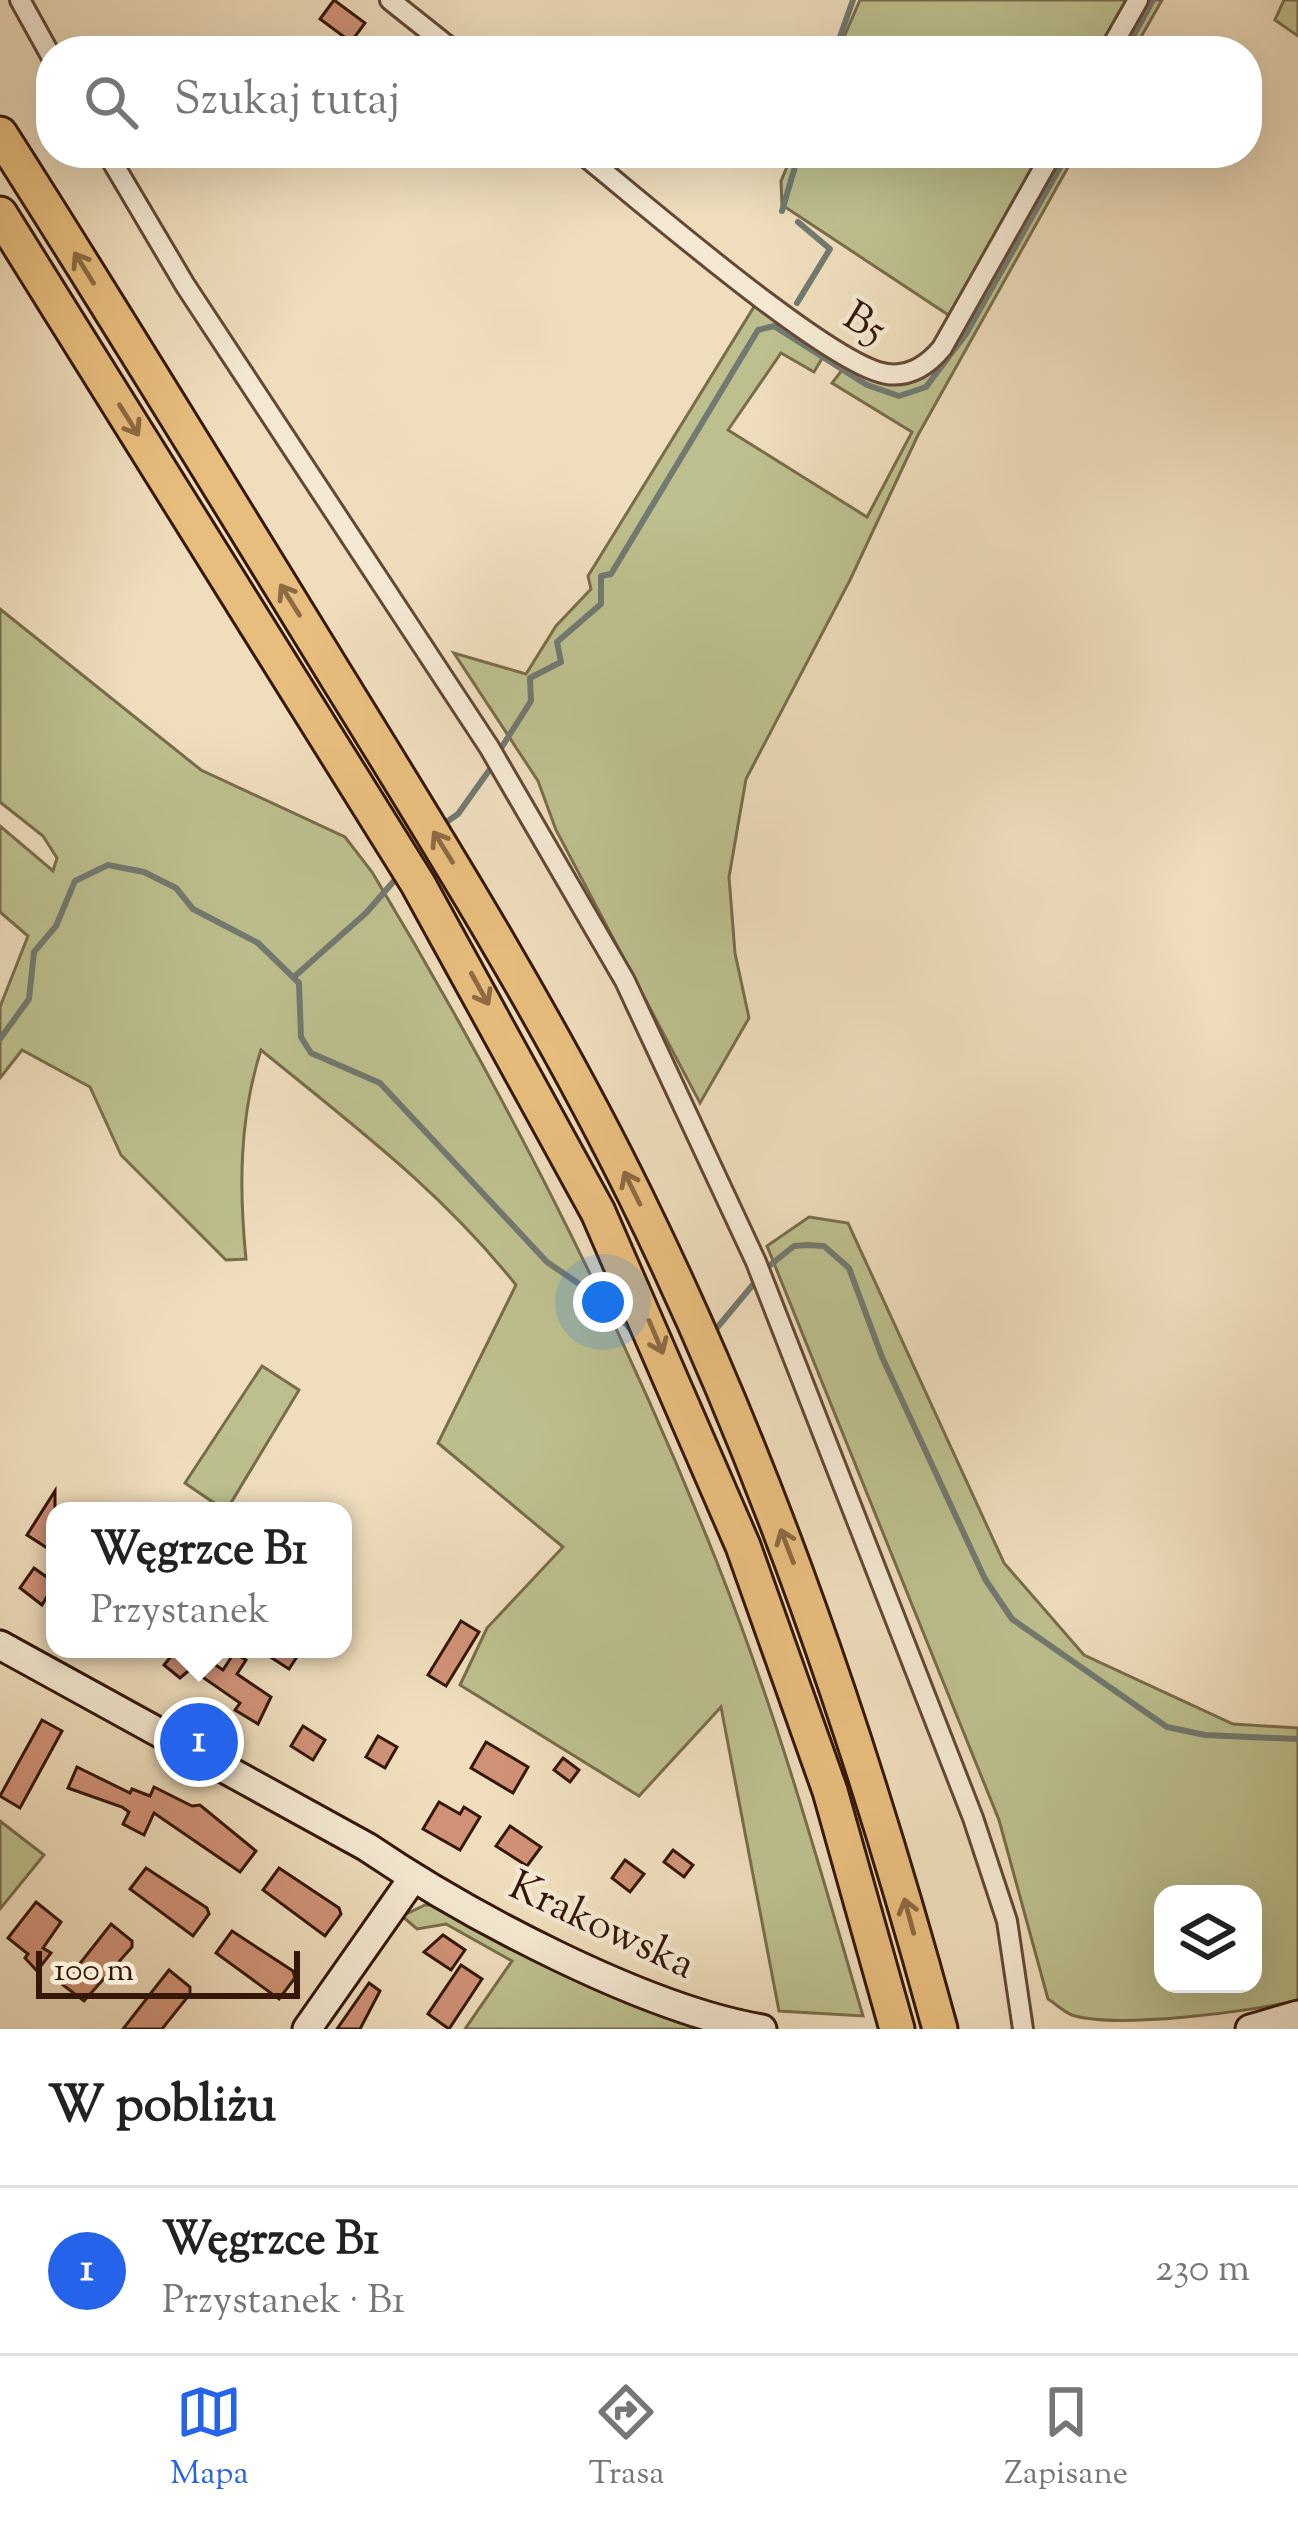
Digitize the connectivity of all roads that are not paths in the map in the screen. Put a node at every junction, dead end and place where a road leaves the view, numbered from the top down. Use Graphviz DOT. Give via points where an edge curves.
graph roads {
  1 [pos="20,0"];
  2 [pos="390,0"];
  3 [pos="1138,0"];
  4 [pos="40,36"];
  5 [pos="435,36"];
  6 [pos="1118,36"];
  7 [pos="0,134"];
  8 [pos="116,168"];
  9 [pos="600,168"];
  10 [pos="1044,168"];
  11 [pos="0,214"];
  12 [pos="0,1645"];
  13 [pos="413,1878"];
  14 [pos="1298,2015"];
  15 [pos="307,2029"];
  16 [pos="761,2029"];
  17 [pos="897,2029"];
  18 [pos="940,2029"];
  19 [pos="1023,2029"];
  20 [pos="1250,2029"];
  1 -- 4 [label="street"];
  2 -- 5 [label="street"];
  3 -- 6 [label="street"];
  18 -- 7 [label="highway, one-way" via="822,1640 692,1317 536,1005"];
  8 -- 19 [label="street" via="489,747 625,981 770,1295 980,1839 1007,1921"];
  9 -- 10 [label="street, B5" via="748,286 863,366 893,375 925,366 942,348"];
  11 -- 17 [label="highway, one-way" via="489,1005 643,1307 795,1688"];
  12 -- 13 [label="street, Krakowska"];
  13 -- 15 [label="street"];
  13 -- 16 [label="street, Krakowska" via="594,1971"];
  14 -- 20 [label="street"];
}
